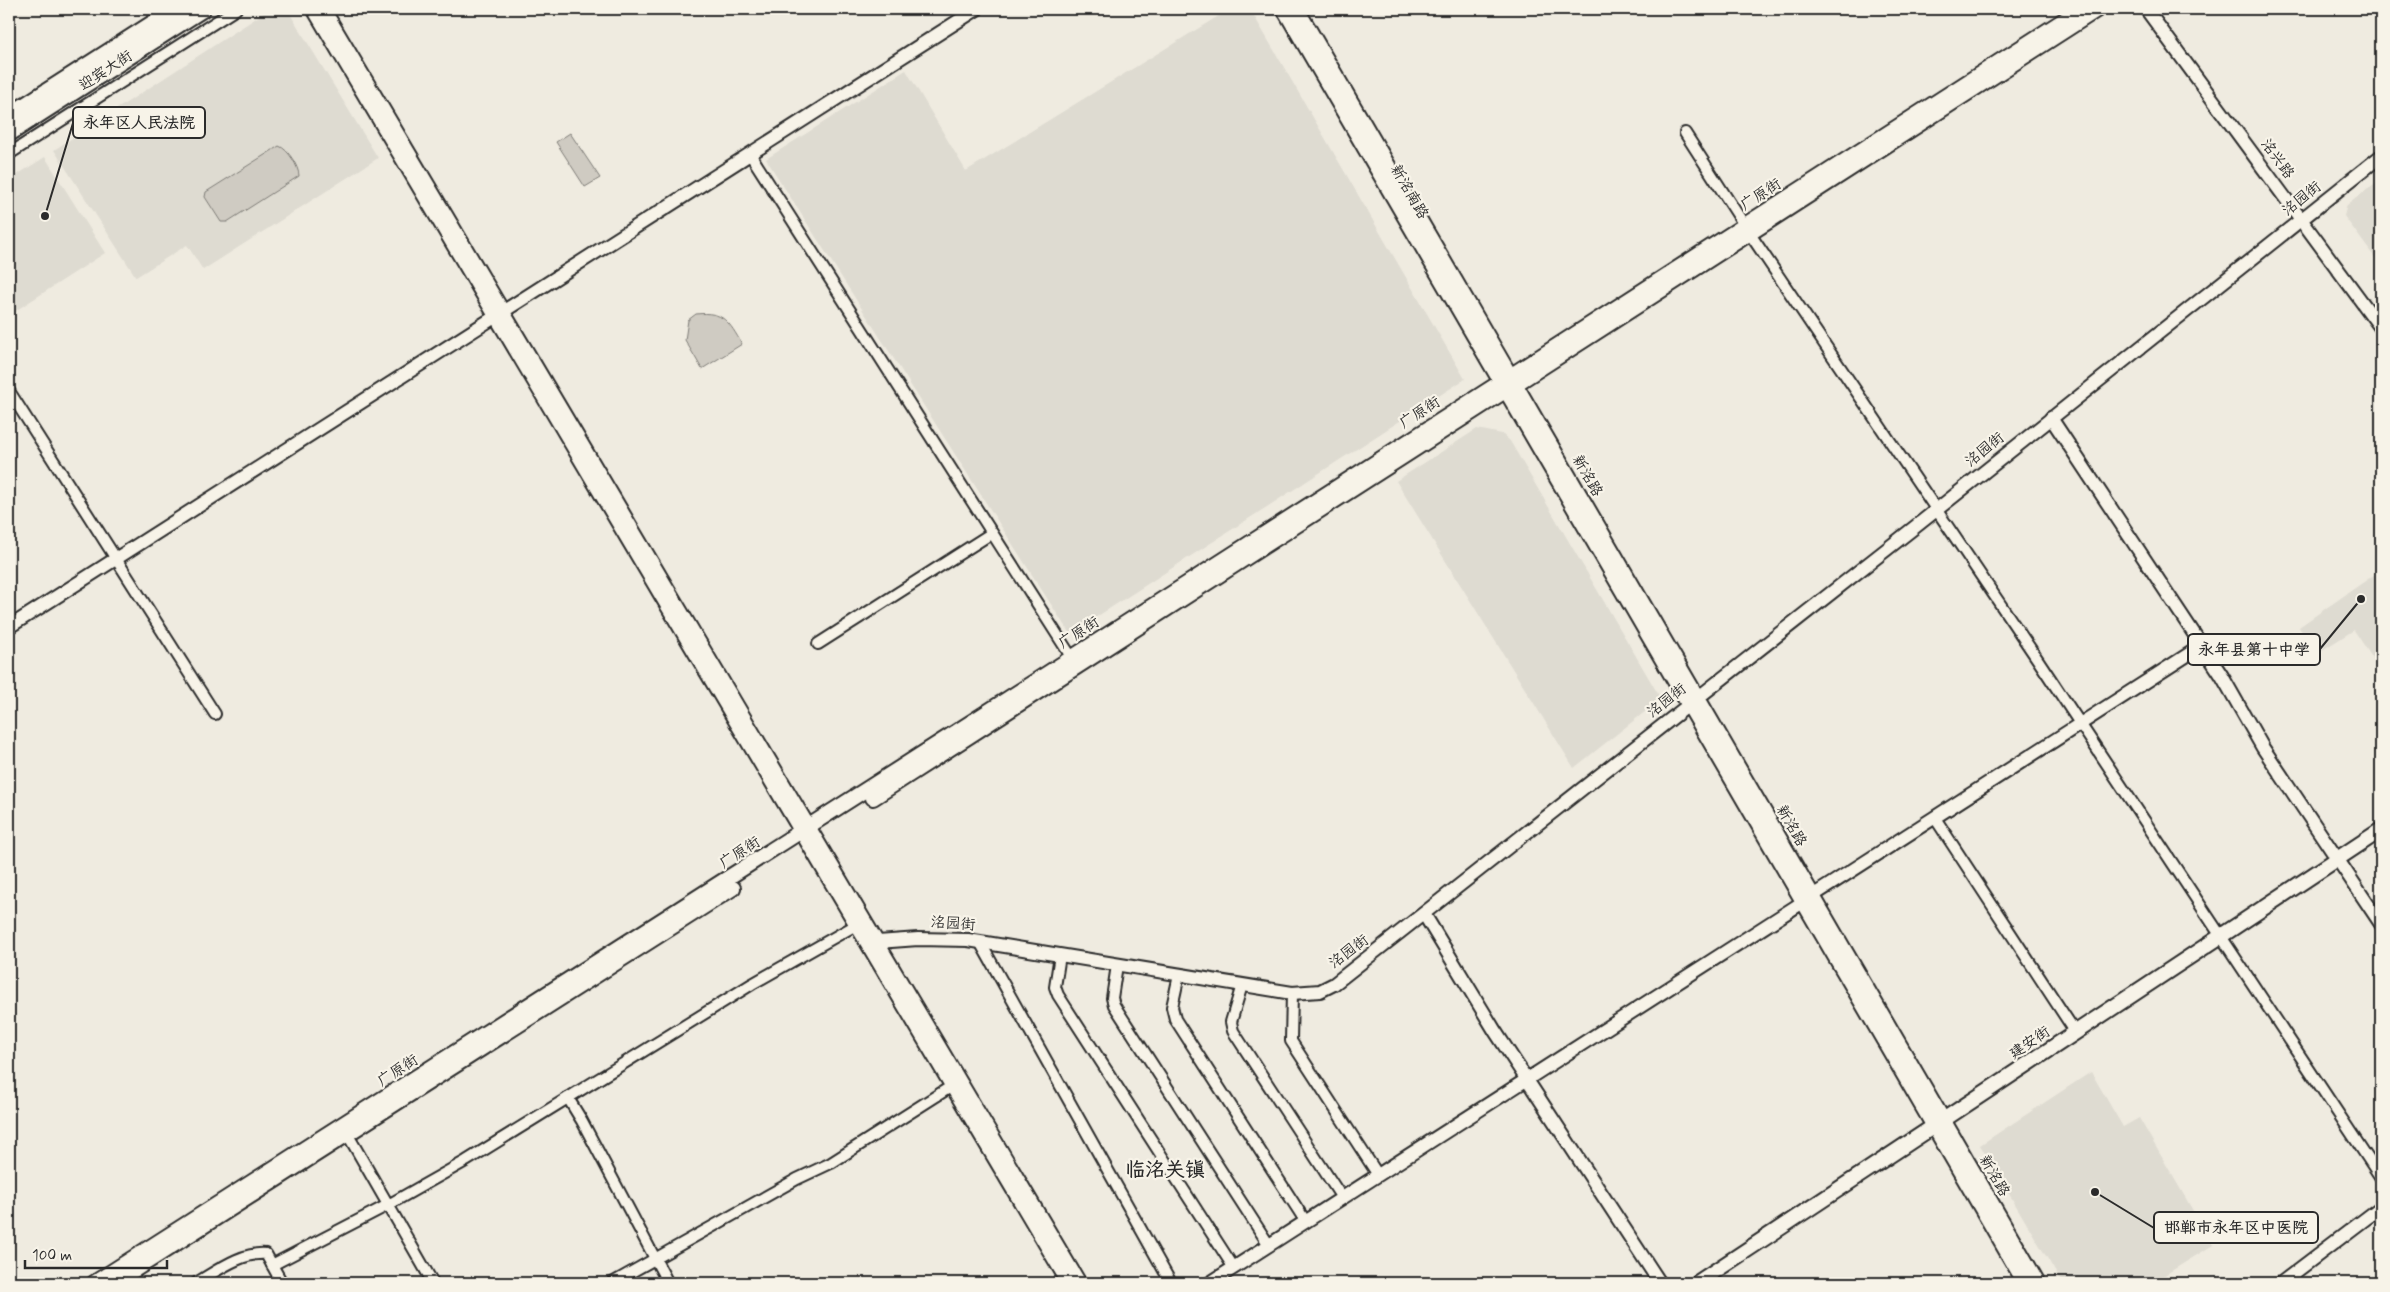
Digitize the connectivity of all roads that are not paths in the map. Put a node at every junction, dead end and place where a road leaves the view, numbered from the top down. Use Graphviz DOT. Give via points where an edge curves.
graph roads {
  1 [pos="176,9"];
  2 [pos="202,9"];
  3 [pos="236,9"];
  4 [pos="313,9"];
  5 [pos="324,9"];
  6 [pos="977,9"];
  7 [pos="1284,9"];
  8 [pos="1297,9"];
  9 [pos="2081,9"];
  10 [pos="2098,9"];
  11 [pos="2146,9"];
  12 [pos="2156,9"];
  13 [pos="9,116"];
  14 [pos="1685,132"];
  15 [pos="9,133"];
  16 [pos="9,154"];
  17 [pos="750,154"];
  18 [pos="2381,156"];
  19 [pos="2305,217"];
  20 [pos="1747,229"];
  21 [pos="500,314"];
  22 [pos="2381,314"];
  23 [pos="2381,328"];
  24 [pos="1508,383"];
  25 [pos="9,391"];
  26 [pos="2051,418"];
  27 [pos="1937,509"];
  28 [pos="992,533"];
  29 [pos="116,559"];
  30 [pos="9,627"];
  31 [pos="818,644"];
  32 [pos="2203,646"];
  33 [pos="1072,658"];
  34 [pos="1694,701"];
  35 [pos="215,714"];
  36 [pos="2080,724"];
  37 [pos="1935,818"];
  38 [pos="2381,830"];
  39 [pos="808,834"];
  40 [pos="2338,859"];
  41 [pos="1809,899"];
  42 [pos="1424,914"];
  43 [pos="2381,924"];
  44 [pos="856,925"];
  45 [pos="2221,936"];
  46 [pos="878,942"];
  47 [pos="980,942"];
  48 [pos="1060,955"];
  49 [pos="1117,965"];
  50 [pos="1179,975"];
  51 [pos="1242,985"];
  52 [pos="1292,994"];
  53 [pos="2076,1033"];
  54 [pos="1527,1080"];
  55 [pos="952,1086"];
  56 [pos="568,1098"];
  57 [pos="1939,1123"];
  58 [pos="345,1130"];
  59 [pos="1378,1175"];
  60 [pos="2381,1178"];
  61 [pos="1342,1198"];
  62 [pos="388,1205"];
  63 [pos="2381,1207"];
  64 [pos="1306,1222"];
  65 [pos="1269,1245"];
  66 [pos="655,1259"];
  67 [pos="272,1265"];
  68 [pos="1234,1268"];
  69 [pos="94,1283"];
  70 [pos="114,1283"];
  71 [pos="196,1283"];
  72 [pos="282,1283"];
  73 [pos="433,1283"];
  74 [pos="612,1283"];
  75 [pos="668,1283"];
  76 [pos="1068,1283"];
  77 [pos="1080,1283"];
  78 [pos="1171,1283"];
  79 [pos="1210,1283"];
  80 [pos="1660,1283"];
  81 [pos="1697,1283"];
  82 [pos="2025,1283"];
  83 [pos="2038,1283"];
  84 [pos="2281,1283"];
  1 -- 13 [label="main road, 迎宾大街"];
  2 -- 15 [label="main road, 迎宾大街"];
  3 -- 16 [label="street"];
  4 -- 21 [label="street"];
  5 -- 21 [label="street"];
  6 -- 17 [label="street"];
  7 -- 24 [label="main road, 新洺南路"];
  8 -- 24 [label="main road, 新洺南路"];
  9 -- 20 [label="main road, 广原街"];
  10 -- 20 [label="main road, 广原街"];
  11 -- 19 [label="street, 洺兴路"];
  12 -- 19 [label="street, 洺兴路"];
  14 -- 20 [label="street"];
  17 -- 21 [label="street"];
  17 -- 28 [label="street"];
  18 -- 19 [label="street, 洺园街"];
  19 -- 22 [label="street, 洺兴路"];
  19 -- 23 [label="street, 洺兴路"];
  19 -- 26 [label="street, 洺园街"];
  20 -- 24 [label="main road, 广原街"];
  20 -- 27 [label="street"];
  21 -- 29 [label="street"];
  21 -- 39 [label="street"];
  24 -- 33 [label="main road, 广原街"];
  24 -- 34 [label="main road, 新洺路"];
  24 -- 39 [label="main road, 广原街"];
  25 -- 29 [label="street"];
  26 -- 27 [label="street, 洺园街"];
  26 -- 32 [label="street"];
  27 -- 34 [label="street, 洺园街"];
  27 -- 36 [label="street"];
  28 -- 31 [label="street"];
  28 -- 33 [label="street"];
  29 -- 30 [label="street"];
  29 -- 35 [label="street"];
  32 -- 36 [label="street"];
  32 -- 40 [label="street" via="2263,748"];
  33 -- 39 [label="main road, 广原街"];
  34 -- 41 [label="main road, 新洺路"];
  34 -- 42 [label="street, 洺园街"];
  36 -- 37 [label="street"];
  36 -- 45 [label="street"];
  37 -- 41 [label="street"];
  37 -- 53 [label="street"];
  38 -- 40 [label="main road, 建安街"];
  39 -- 44 [label="street"];
  39 -- 46 [label="street"];
  39 -- 58 [label="main road, 广原街"];
  40 -- 43 [label="street"];
  40 -- 45 [label="main road, 建安街"];
  41 -- 54 [label="street"];
  41 -- 57 [label="main road, 新洺路"];
  42 -- 52 [label="street, 洺园街" via="1334,984 1320,991"];
  42 -- 54 [label="street"];
  44 -- 55 [label="street"];
  44 -- 56 [label="street" via="752,984"];
  45 -- 53 [label="main road, 建安街"];
  45 -- 60 [label="street"];
  46 -- 47 [label="street, 洺园街" via="926,939"];
  46 -- 77 [label="street"];
  47 -- 48 [label="street, 洺园街"];
  47 -- 78 [label="street"];
  48 -- 49 [label="street, 洺园街"];
  48 -- 68 [label="street" via="1055,987 1058,996"];
  49 -- 50 [label="street, 洺园街"];
  49 -- 65 [label="street" via="1112,998 1114,1005"];
  50 -- 51 [label="street, 洺园街"];
  50 -- 64 [label="street" via="1172,1007 1175,1019"];
  51 -- 52 [label="street, 洺园街"];
  51 -- 61 [label="street" via="1231,1022 1232,1031"];
  52 -- 59 [label="street" via="1292,1041"];
  53 -- 57 [label="main road, 建安街"];
  54 -- 59 [label="street"];
  54 -- 80 [label="street"];
  55 -- 66 [label="street" via="831,1163"];
  55 -- 76 [label="street"];
  56 -- 62 [label="street"];
  56 -- 66 [label="street"];
  57 -- 81 [label="main road, 建安街"];
  57 -- 82 [label="main road, 新洺路"];
  57 -- 83 [label="main road, 新洺路"];
  58 -- 62 [label="street"];
  58 -- 69 [label="main road, 广原街"];
  58 -- 70 [label="main road, 广原街"];
  59 -- 61 [label="street"];
  61 -- 64 [label="street"];
  62 -- 67 [label="street"];
  62 -- 73 [label="street"];
  63 -- 84 [label="street"];
  64 -- 65 [label="street"];
  65 -- 68 [label="street"];
  66 -- 74 [label="street"];
  66 -- 75 [label="street"];
  67 -- 71 [label="street" via="266,1254 250,1254"];
  67 -- 72 [label="street"];
  68 -- 79 [label="street"];
}
